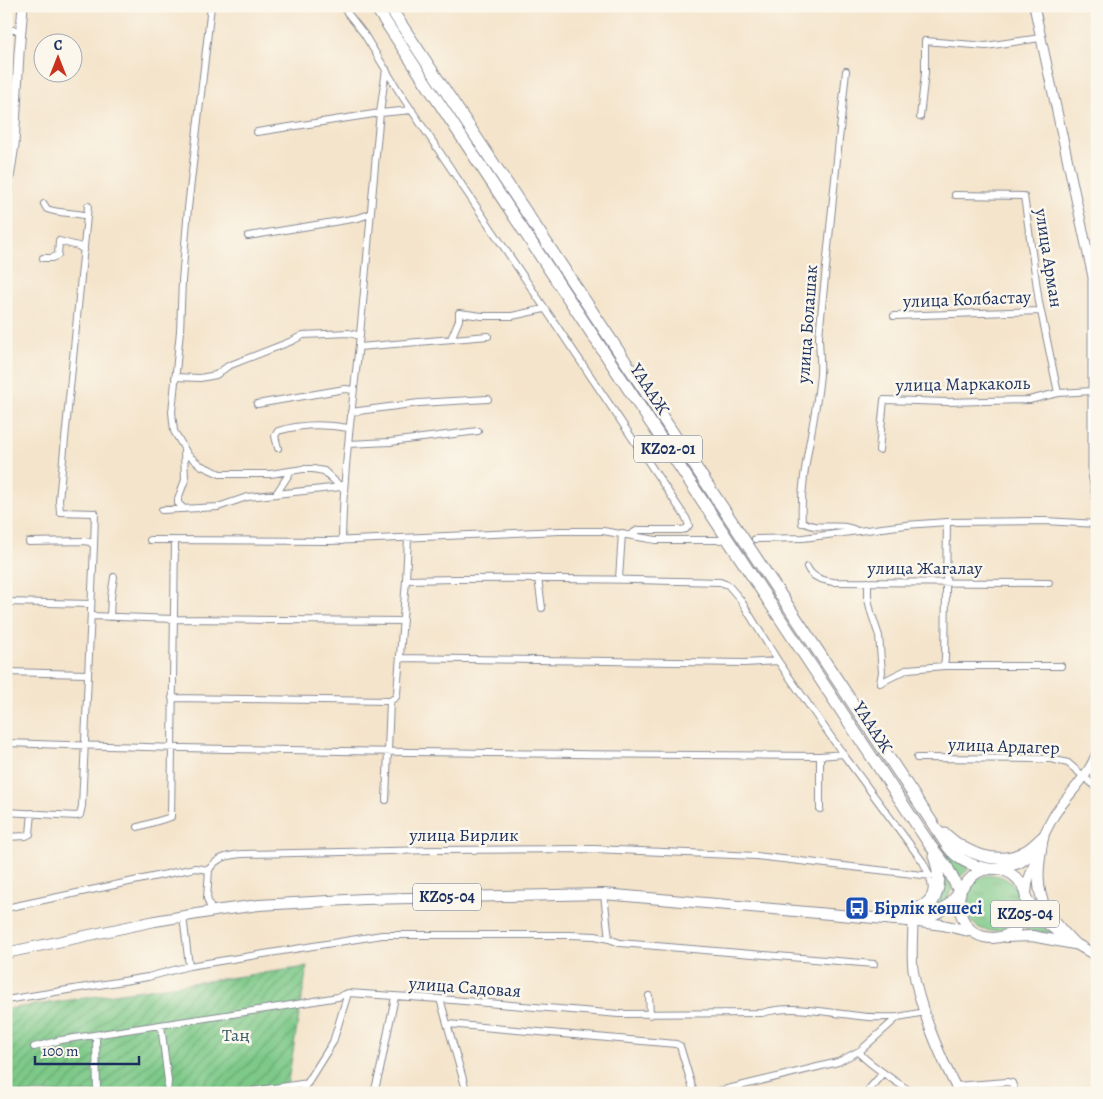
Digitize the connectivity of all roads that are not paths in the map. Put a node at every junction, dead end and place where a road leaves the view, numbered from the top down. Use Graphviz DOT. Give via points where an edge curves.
graph roads {
  1 [pos="24,6"];
  2 [pos="211,6"];
  3 [pos="342,6"];
  4 [pos="375,6"];
  5 [pos="389,6"];
  6 [pos="1034,6"];
  7 [pos="6,30"];
  8 [pos="21,30"];
  9 [pos="1040,38"];
  10 [pos="386,69"];
  11 [pos="846,71"];
  12 [pos="412,110"];
  13 [pos="380,113"];
  14 [pos="920,117"];
  15 [pos="257,132"];
  16 [pos="11,133"];
  17 [pos="7,187"];
  18 [pos="955,195"];
  19 [pos="6,197"];
  20 [pos="44,204"];
  21 [pos="88,206"];
  22 [pos="370,214"];
  23 [pos="87,216"];
  24 [pos="248,236"];
  25 [pos="84,250"];
  26 [pos="43,258"];
  27 [pos="544,309"];
  28 [pos="1041,311"];
  29 [pos="894,316"];
  30 [pos="360,336"];
  31 [pos="488,336"];
  32 [pos="452,338"];
  33 [pos="359,347"];
  34 [pos="175,377"];
  35 [pos="353,390"];
  36 [pos="1093,391"];
  37 [pos="1058,393"];
  38 [pos="488,399"];
  39 [pos="256,404"];
  40 [pos="351,412"];
  41 [pos="349,428"];
  42 [pos="478,431"];
  43 [pos="348,444"];
  44 [pos="278,448"];
  45 [pos="183,449"];
  46 [pos="879,450"];
  47 [pos="291,471"];
  48 [pos="343,487"];
  49 [pos="276,494"];
  50 [pos="1097,498"];
  51 [pos="183,508"];
  52 [pos="162,510"];
  53 [pos="947,522"];
  54 [pos="1097,524"];
  55 [pos="857,531"];
  56 [pos="622,534"];
  57 [pos="630,535"];
  58 [pos="408,538"];
  59 [pos="754,539"];
  60 [pos="150,540"];
  61 [pos="342,540"];
  62 [pos="720,540"];
  63 [pos="30,542"];
  64 [pos="175,542"];
  65 [pos="94,546"];
  66 [pos="807,567"];
  67 [pos="114,577"];
  68 [pos="538,578"];
  69 [pos="619,579"];
  70 [pos="406,580"];
  71 [pos="868,582"];
  72 [pos="946,582"];
  73 [pos="1049,583"];
  74 [pos="6,602"];
  75 [pos="91,604"];
  76 [pos="542,608"];
  77 [pos="92,616"];
  78 [pos="110,617"];
  79 [pos="174,619"];
  80 [pos="404,621"];
  81 [pos="400,658"];
  82 [pos="778,661"];
  83 [pos="944,666"];
  84 [pos="1061,666"];
  85 [pos="6,672"];
  86 [pos="87,674"];
  87 [pos="172,698"];
  88 [pos="390,701"];
  89 [pos="6,742"];
  90 [pos="85,746"];
  91 [pos="171,747"];
  92 [pos="387,752"];
  93 [pos="1097,753"];
  94 [pos="843,754"];
  95 [pos="820,756"];
  96 [pos="917,758"];
  97 [pos="1084,778"];
  98 [pos="1097,788"];
  99 [pos="386,800"];
  100 [pos="820,809"];
  101 [pos="6,812"];
  102 [pos="32,813"];
  103 [pos="931,820"];
  104 [pos="138,827"];
  105 [pos="6,836"];
  106 [pos="1043,837"];
  107 [pos="930,845"];
  108 [pos="992,869"];
  109 [pos="209,870"];
  110 [pos="931,876"];
  111 [pos="960,893"];
  112 [pos="604,894"];
  113 [pos="1026,898"];
  114 [pos="6,908"];
  115 [pos="212,912"];
  116 [pos="183,916"];
  117 [pos="891,919"];
  118 [pos="921,923"];
  119 [pos="973,932"];
  120 [pos="999,937"];
  121 [pos="609,939"];
  122 [pos="1074,944"];
  123 [pos="6,952"];
  124 [pos="1097,956"];
  125 [pos="874,964"];
  126 [pos="189,966"];
  127 [pos="348,994"];
  128 [pos="649,996"];
  129 [pos="395,997"];
  130 [pos="440,998"];
  131 [pos="6,1000"];
  132 [pos="925,1012"];
  133 [pos="650,1014"];
  134 [pos="898,1017"];
  135 [pos="448,1024"];
  136 [pos="161,1025"];
  137 [pos="96,1036"];
  138 [pos="34,1047"];
  139 [pos="861,1050"];
  140 [pos="883,1073"];
  141 [pos="308,1083"];
  142 [pos="957,1089"];
  143 [pos="869,1090"];
  144 [pos="97,1093"];
  145 [pos="167,1093"];
  146 [pos="240,1093"];
  147 [pos="301,1093"];
  148 [pos="374,1093"];
  149 [pos="467,1093"];
  150 [pos="694,1093"];
  151 [pos="711,1093"];
  152 [pos="913,1093"];
  153 [pos="1016,1093"];
  1 -- 8 [label="main road"];
  2 -- 34 [label="street" via="188,208"];
  3 -- 10 [label="street"];
  4 -- 107 [label="highway, ҮАААЖ / KZ02-01"];
  5 -- 103 [label="highway, ҮАААЖ / KZ02-01"];
  6 -- 9 [label="main road"];
  7 -- 8 [label="street"];
  8 -- 16 [label="main road"];
  9 -- 14 [label="street" via="986,46 925,41"];
  9 -- 36 [label="main road" via="1093,277"];
  10 -- 12 [label="street"];
  10 -- 13 [label="street"];
  11 -- 55 [label="street, улица Болашак" via="819,336 820,374 802,522 810,526 844,527"];
  12 -- 13 [label="street"];
  12 -- 27 [label="street"];
  13 -- 15 [label="street"];
  13 -- 22 [label="street"];
  16 -- 17 [label="main road"];
  17 -- 19 [label="main road"];
  18 -- 28 [label="street, улица Арман" via="1024,196"];
  20 -- 23 [label="street" via="56,212"];
  21 -- 23 [label="street"];
  22 -- 24 [label="street"];
  22 -- 30 [label="street"];
  23 -- 25 [label="street"];
  25 -- 26 [label="street" via="59,241 58,255"];
  25 -- 65 [label="street" via="59,500 60,512 95,513"];
  27 -- 32 [label="street" via="512,316 459,313"];
  27 -- 57 [label="street" via="689,525 681,530 638,530"];
  28 -- 29 [label="street, улица Колбастау"];
  28 -- 37 [label="street, улица Арман"];
  30 -- 33 [label="street"];
  30 -- 34 [label="street" via="350,333 303,335 228,366 210,377"];
  31 -- 32 [label="street"];
  32 -- 33 [label="street"];
  33 -- 35 [label="street"];
  34 -- 45 [label="street" via="174,431"];
  35 -- 39 [label="street"];
  35 -- 40 [label="street"];
  36 -- 37 [label="street, улица Маркаколь"];
  36 -- 50 [label="main road" via="1093,472"];
  37 -- 46 [label="street, улица Маркаколь" via="1029,400 884,400"];
  38 -- 40 [label="street" via="419,403"];
  40 -- 41 [label="street"];
  41 -- 43 [label="street"];
  41 -- 44 [label="street" via="312,425 286,429 275,436"];
  42 -- 43 [label="street"];
  43 -- 48 [label="street"];
  45 -- 47 [label="street" via="200,464 220,474"];
  45 -- 51 [label="street" via="186,480 178,504"];
  47 -- 48 [label="street" via="324,471"];
  47 -- 49 [label="street"];
  48 -- 49 [label="street"];
  48 -- 61 [label="street"];
  49 -- 51 [label="street" via="218,507"];
  51 -- 52 [label="street"];
  53 -- 54 [label="street"];
  53 -- 55 [label="street"];
  53 -- 72 [label="street"];
  55 -- 59 [label="street" via="804,538"];
  56 -- 57 [label="street"];
  56 -- 58 [label="street" via="560,531"];
  56 -- 69 [label="street"];
  57 -- 62 [label="street" via="656,540"];
  58 -- 61 [label="street"];
  58 -- 70 [label="street"];
  60 -- 64 [label="street"];
  61 -- 64 [label="street"];
  63 -- 65 [label="street" via="84,541"];
  64 -- 79 [label="street"];
  65 -- 75 [label="street"];
  66 -- 71 [label="street, улица Жагалау" via="820,580"];
  67 -- 78 [label="street"];
  68 -- 69 [label="street"];
  68 -- 70 [label="street"];
  68 -- 76 [label="street"];
  69 -- 82 [label="street" via="728,584"];
  70 -- 80 [label="street"];
  71 -- 72 [label="street, улица Жагалау"];
  71 -- 83 [label="street" via="869,606 879,636 880,683 908,669"];
  72 -- 73 [label="street, улица Жагалау"];
  72 -- 83 [label="street"];
  74 -- 75 [label="street"];
  75 -- 77 [label="street"];
  77 -- 78 [label="street"];
  77 -- 86 [label="street"];
  78 -- 79 [label="street"];
  79 -- 80 [label="street"];
  79 -- 87 [label="street"];
  80 -- 81 [label="street"];
  81 -- 82 [label="street"];
  81 -- 88 [label="street" via="396,697"];
  82 -- 94 [label="street"];
  83 -- 84 [label="street"];
  85 -- 86 [label="street"];
  86 -- 90 [label="street"];
  87 -- 88 [label="street"];
  87 -- 91 [label="street"];
  88 -- 92 [label="street"];
  89 -- 90 [label="street"];
  90 -- 91 [label="street"];
  90 -- 102 [label="street" via="80,815"];
  91 -- 92 [label="street"];
  91 -- 104 [label="street" via="171,817"];
  92 -- 95 [label="street"];
  92 -- 99 [label="street"];
  93 -- 97 [label="main road"];
  94 -- 95 [label="street"];
  94 -- 110 [label="street"];
  95 -- 100 [label="street"];
  96 -- 97 [label="street, улица Ардагер" via="1051,759 1068,764"];
  97 -- 98 [label="street, улица Ардагер"];
  97 -- 106 [label="main road" via="1055,814"];
  101 -- 102 [label="street"];
  102 -- 105 [label="street" via="30,834"];
  103 -- 106 [label="highway" via="962,848 980,856 1020,854"];
  103 -- 108 [label="highway, ҮАААЖ / KZ02-01" via="953,853 969,864"];
  106 -- 108 [label="main road" via="1024,860 1012,866"];
  106 -- 113 [label="main road" via="1028,881"];
  106 -- 122 [label="main road" via="1038,869 1040,894 1050,915"];
  107 -- 111 [label="highway, ҮАААЖ / KZ02-01" via="947,867"];
  107 -- 117 [label="highway" via="939,872 939,886 934,898 917,915"];
  108 -- 111 [label="main road" via="970,877"];
  108 -- 113 [label="main road, KZ05-04" via="1017,879"];
  109 -- 110 [label="street, улица Бирлик" via="224,857 243,854 577,849 756,856"];
  109 -- 114 [label="street" via="194,868"];
  109 -- 115 [label="street" via="207,898"];
  110 -- 117 [label="street" via="930,897 912,908 899,911"];
  111 -- 118 [label="main road" via="946,907"];
  111 -- 119 [label="main road, KZ05-04" via="959,910"];
  112 -- 115 [label="main road, KZ05-04" via="309,901"];
  112 -- 117 [label="main road, KZ05-04"];
  112 -- 121 [label="street"];
  113 -- 120 [label="main road, KZ05-04" via="1027,910 1020,925"];
  113 -- 122 [label="main road, KZ05-04" via="1042,919"];
  115 -- 116 [label="main road, KZ05-04"];
  116 -- 123 [label="main road, KZ05-04"];
  116 -- 126 [label="street"];
  117 -- 118 [label="main road, KZ05-04"];
  118 -- 119 [label="main road, KZ05-04"];
  118 -- 132 [label="main road" via="913,968"];
  119 -- 120 [label="main road, KZ05-04"];
  120 -- 122 [label="main road, KZ05-04" via="1032,936"];
  121 -- 125 [label="street" via="620,943"];
  121 -- 126 [label="street" via="570,935 382,936"];
  122 -- 124 [label="main road, KZ05-04"];
  126 -- 131 [label="street" via="148,977"];
  127 -- 129 [label="street, улица Садовая"];
  127 -- 136 [label="street, улица Садовая"];
  127 -- 141 [label="street" via="334,1042"];
  128 -- 133 [label="street"];
  129 -- 130 [label="street, улица Садовая"];
  129 -- 148 [label="street"];
  130 -- 133 [label="street, улица Садовая"];
  130 -- 135 [label="street"];
  132 -- 134 [label="street, улица Садовая"];
  132 -- 142 [label="main road"];
  133 -- 134 [label="street, улица Садовая" via="762,1013 792,1009 862,1017"];
  134 -- 139 [label="street"];
  135 -- 149 [label="street"];
  135 -- 150 [label="street" via="676,1044 680,1046"];
  136 -- 137 [label="street, улица Садовая"];
  136 -- 145 [label="street"];
  137 -- 138 [label="street, улица Садовая"];
  137 -- 144 [label="street"];
  139 -- 140 [label="street" via="861,1055"];
  139 -- 151 [label="street" via="838,1062"];
  140 -- 143 [label="street"];
  140 -- 152 [label="street"];
  141 -- 146 [label="street"];
  141 -- 147 [label="street"];
  142 -- 153 [label="street" via="1006,1082 1012,1084"];
}
